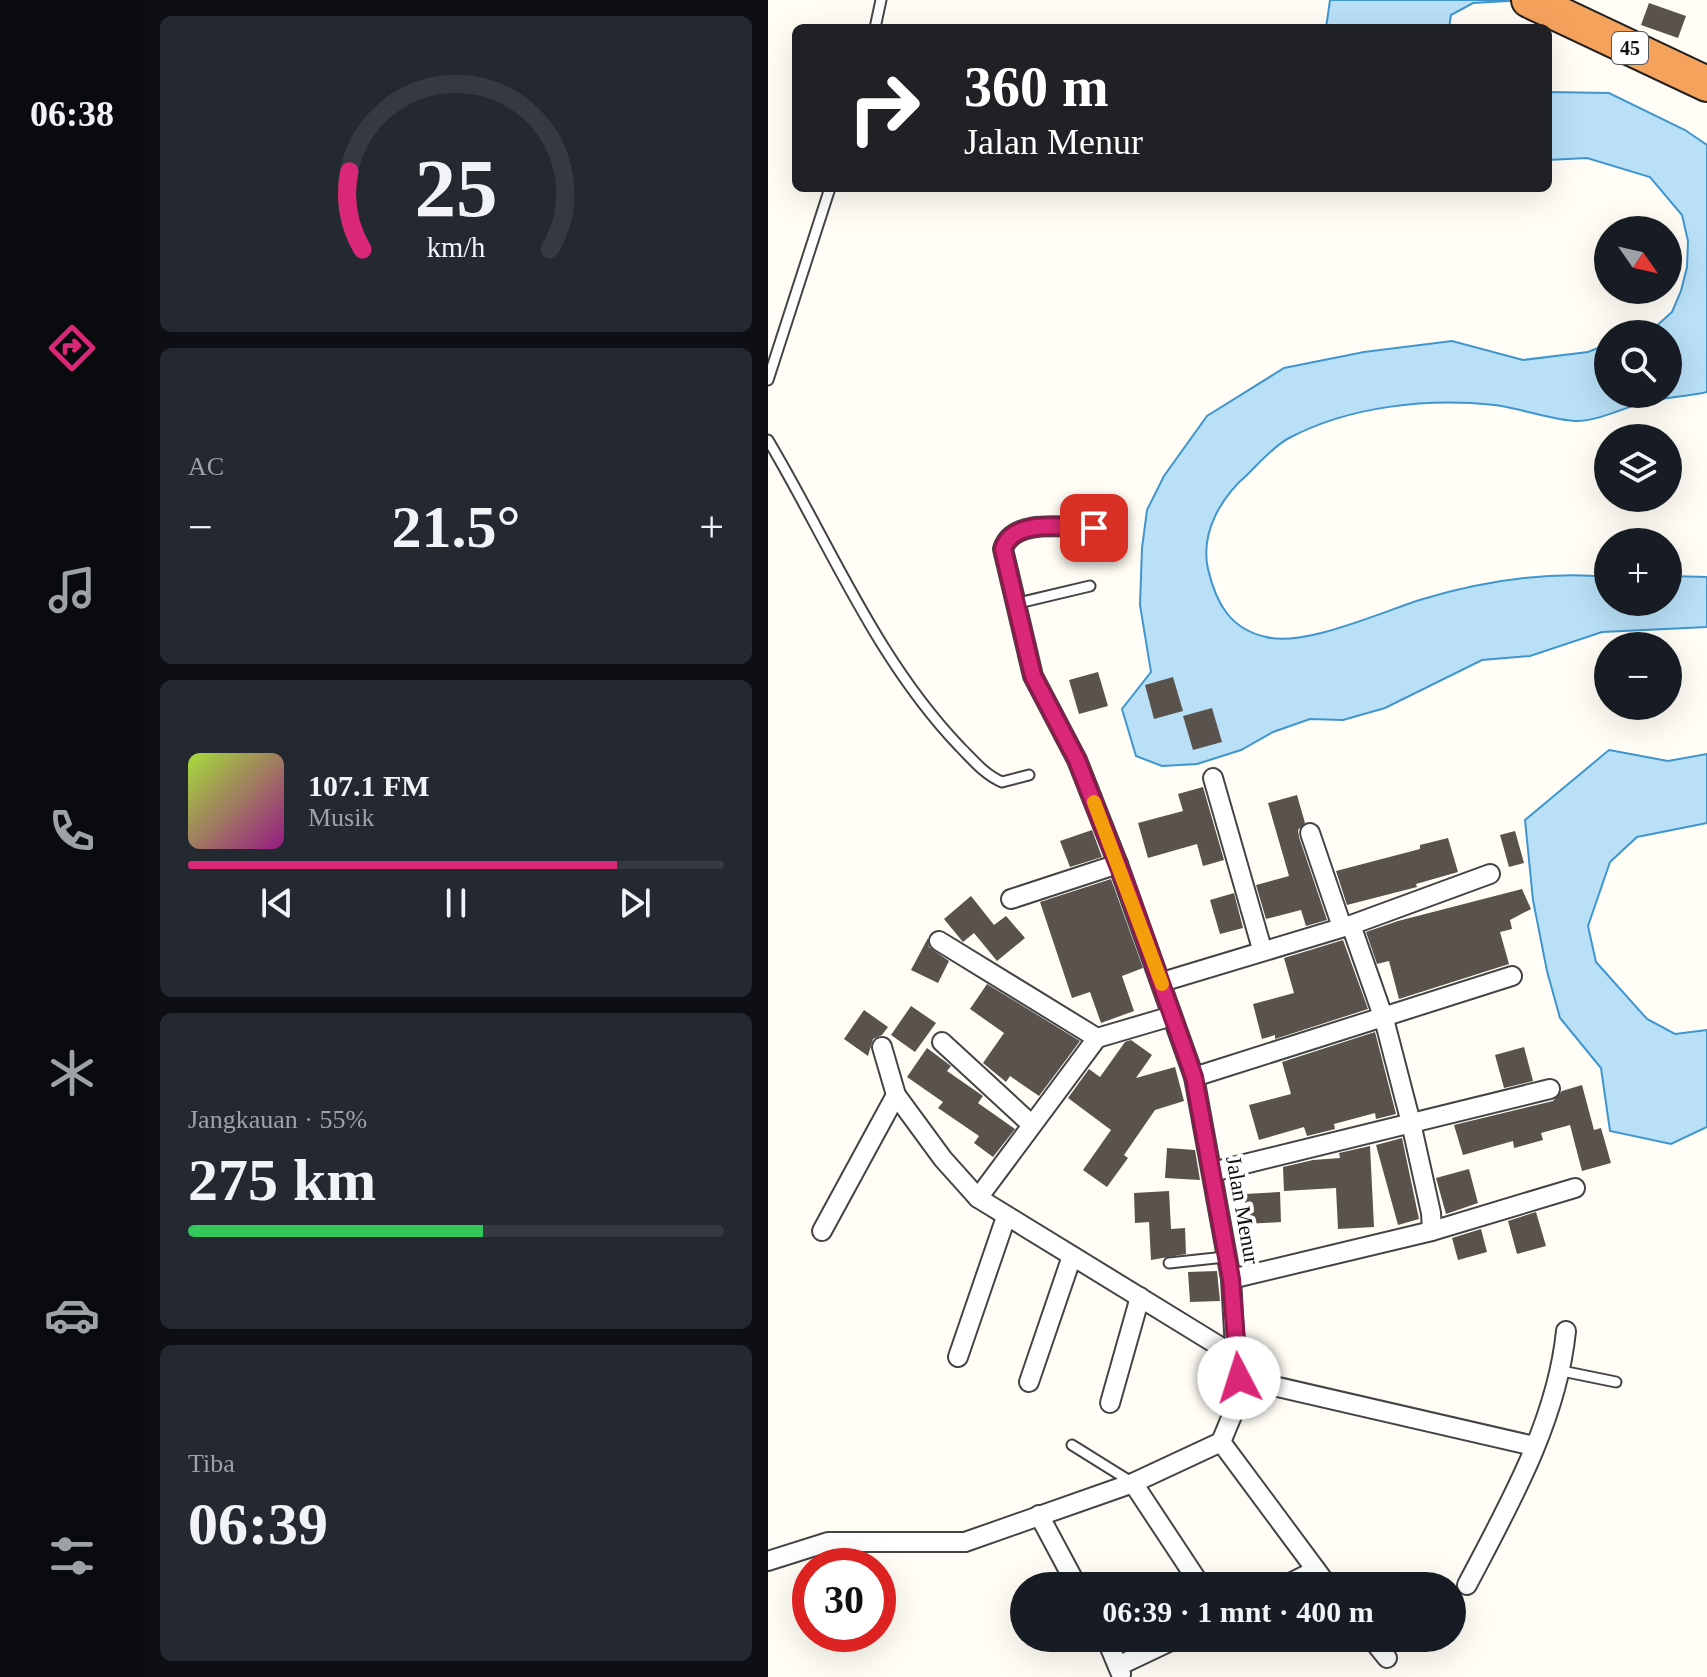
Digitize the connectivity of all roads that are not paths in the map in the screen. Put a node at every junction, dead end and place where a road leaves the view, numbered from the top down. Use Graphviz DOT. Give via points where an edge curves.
graph roads {
  1 [pos="881,0"];
  2 [pos="1541,6"];
  3 [pos="876,24"];
  4 [pos="1707,84"];
  5 [pos="829,192"];
  6 [pos="768,380"];
  7 [pos="768,440"];
  8 [pos="1094,528"];
  9 [pos="1090,586"];
  10 [pos="1014,604"];
  11 [pos="1029,775"];
  12 [pos="1213,778"];
  13 [pos="1310,833"];
  14 [pos="1118,864"];
  15 [pos="1490,874"];
  16 [pos="1011,899"];
  17 [pos="1346,926"];
  18 [pos="939,941"];
  19 [pos="1262,949"];
  20 [pos="1512,976"];
  21 [pos="1162,982"];
  22 [pos="1172,1016"];
  23 [pos="1384,1019"];
  24 [pos="1097,1038"];
  25 [pos="942,1042"];
  26 [pos="882,1047"];
  27 [pos="1194,1077"];
  28 [pos="1550,1089"];
  29 [pos="896,1095"];
  30 [pos="1411,1123"];
  31 [pos="1031,1124"];
  32 [pos="1212,1172"];
  33 [pos="1575,1188"];
  34 [pos="978,1198"];
  35 [pos="1006,1217"];
  36 [pos="822,1231"];
  37 [pos="1432,1231"];
  38 [pos="1072,1256"];
  39 [pos="1225,1257"];
  40 [pos="1169,1263"];
  41 [pos="1231,1279"];
  42 [pos="1140,1297"];
  43 [pos="1566,1331"];
  44 [pos="958,1357"];
  45 [pos="1237,1357"];
  46 [pos="1562,1371"];
  47 [pos="1239,1378"];
  48 [pos="1029,1382"];
  49 [pos="1616,1382"];
  50 [pos="1110,1403"];
  51 [pos="1221,1442"];
  52 [pos="1072,1445"];
  53 [pos="1534,1446"];
  54 [pos="1133,1483"];
  55 [pos="1039,1515"];
  56 [pos="768,1561"];
  57 [pos="1316,1570"];
  58 [pos="1070,1572"];
  59 [pos="1192,1572"];
  60 [pos="1312,1572"];
  61 [pos="1467,1585"];
  62 [pos="1112,1652"];
  63 [pos="1153,1652"];
  64 [pos="1382,1652"];
  65 [pos="1387,1658"];
  66 [pos="1120,1671"];
  1 -- 3 [label="lane"];
  2 -- 4 [label="highway, 45"];
  5 -- 6 [label="lane"];
  7 -- 11 [label="lane" via="904,679 989,775 1002,782"];
  8 -- 10 [label="street, Jalan Menur" via="1026,528 1012,533 1003,549"];
  9 -- 10 [label="lane"];
  10 -- 14 [label="street, Jalan Menur" via="1033,676 1077,760"];
  12 -- 19 [label="street"];
  13 -- 17 [label="street"];
  14 -- 16 [label="street"];
  14 -- 21 [label="street, Jalan Menur"];
  15 -- 17 [label="street"];
  17 -- 19 [label="street"];
  17 -- 23 [label="street"];
  18 -- 24 [label="street"];
  19 -- 21 [label="street"];
  20 -- 23 [label="street"];
  21 -- 22 [label="street, Jalan Menur"];
  22 -- 24 [label="street"];
  22 -- 27 [label="street, Jalan Menur"];
  23 -- 27 [label="street"];
  23 -- 30 [label="street"];
  24 -- 31 [label="street"];
  25 -- 31 [label="street"];
  26 -- 29 [label="street"];
  27 -- 32 [label="street, Jalan Menur"];
  28 -- 30 [label="street"];
  29 -- 34 [label="street"];
  29 -- 36 [label="street"];
  30 -- 32 [label="street"];
  30 -- 37 [label="street"];
  31 -- 34 [label="street"];
  32 -- 39 [label="street, Jalan Menur"];
  33 -- 37 [label="street"];
  34 -- 35 [label="street"];
  35 -- 38 [label="street"];
  35 -- 44 [label="street"];
  37 -- 41 [label="street"];
  38 -- 42 [label="street"];
  38 -- 48 [label="street"];
  39 -- 40 [label="lane"];
  39 -- 41 [label="street, Jalan Menur"];
  41 -- 45 [label="street, Jalan Menur"];
  42 -- 45 [label="street"];
  42 -- 50 [label="street"];
  43 -- 46 [label="street"];
  45 -- 47 [label="street, Jalan Menur"];
  46 -- 49 [label="lane"];
  46 -- 53 [label="street"];
  47 -- 51 [label="street, Jalan Menur" via="1235,1414"];
  47 -- 53 [label="street"];
  51 -- 54 [label="street"];
  51 -- 57 [label="street"];
  52 -- 54 [label="lane"];
  53 -- 61 [label="street"];
  54 -- 55 [label="street"];
  54 -- 59 [label="street"];
  55 -- 56 [label="street" via="956,1543 828,1542"];
  55 -- 58 [label="street"];
  57 -- 60 [label="street"];
  62 -- 66 [label="street"];
  63 -- 66 [label="street"];
  64 -- 65 [label="street"];
}
